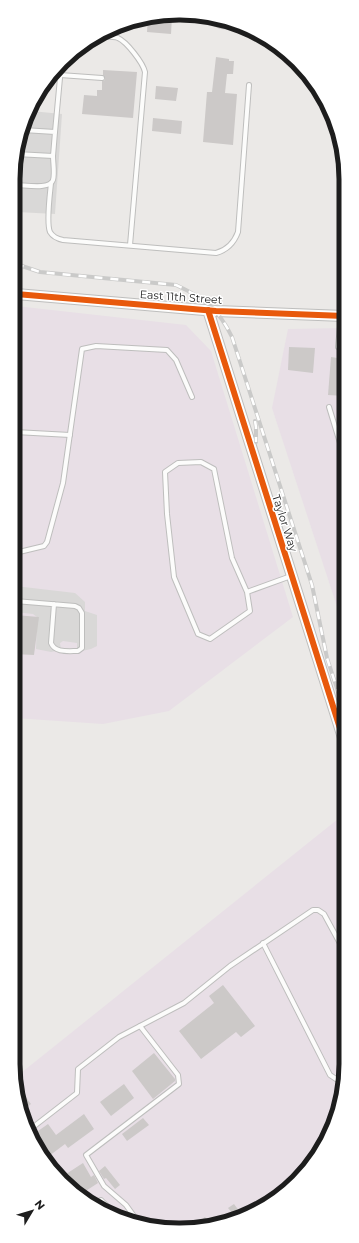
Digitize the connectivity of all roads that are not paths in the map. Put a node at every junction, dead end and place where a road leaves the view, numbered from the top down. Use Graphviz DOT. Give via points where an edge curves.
graph roads {
  1 [pos="107,37"];
  2 [pos="60,75"];
  3 [pos="102,78"];
  4 [pos="249,85"];
  5 [pos="27,130"];
  6 [pos="55,132"];
  7 [pos="22,154"];
  8 [pos="53,156"];
  9 [pos="51,183"];
  10 [pos="20,184"];
  11 [pos="130,245"];
  12 [pos="20,294"];
  13 [pos="208,310"];
  14 [pos="339,316"];
  15 [pos="192,397"];
  16 [pos="330,407"];
  17 [pos="20,432"];
  18 [pos="70,435"];
  19 [pos="339,438"];
  20 [pos="20,552"];
  21 [pos="291,576"];
  22 [pos="247,592"];
  23 [pos="20,601"];
  24 [pos="54,604"];
  25 [pos="339,725"];
  26 [pos="339,942"];
  27 [pos="263,943"];
  28 [pos="140,1026"];
  29 [pos="339,1077"];
  30 [pos="33,1127"];
  31 [pos="98,1201"];
  32 [pos="106,1205"];
  33 [pos="135,1217"];
  1 -- 11 [label="lane" via="122,41 142,64 145,72"];
  2 -- 3 [label="lane"];
  2 -- 6 [label="lane"];
  4 -- 11 [label="lane" via="238,232 234,241 226,249 216,253"];
  5 -- 6 [label="lane"];
  6 -- 8 [label="lane"];
  7 -- 8 [label="lane"];
  8 -- 9 [label="lane"];
  9 -- 10 [label="lane" via="45,186"];
  9 -- 11 [label="lane" via="48,226 53,236 63,240"];
  12 -- 13 [label="street, East 11th Street"];
  13 -- 14 [label="street, East 11th Street"];
  13 -- 21 [label="street, Taylor Way"];
  15 -- 18 [label="lane" via="176,360 167,350 96,346 82,349"];
  16 -- 19 [label="lane"];
  17 -- 18 [label="lane"];
  18 -- 20 [label="lane" via="63,483 47,542 44,546"];
  21 -- 22 [label="lane"];
  21 -- 25 [label="street, Taylor Way"];
  22 -- 22 [label="lane" via="232,558 214,469 201,462 178,463 165,472 174,576 198,634 210,639 250,611"];
  23 -- 24 [label="lane"];
  24 -- 24 [label="lane" via="80,608 82,648 78,651 58,650 53,647 51,643"];
  26 -- 27 [label="lane" via="324,914 313,910"];
  27 -- 28 [label="lane" via="184,1004"];
  27 -- 29 [label="lane" via="330,1074 336,1079"];
  28 -- 30 [label="lane" via="119,1037 78,1069 77,1093"];
  28 -- 33 [label="lane" via="178,1075 179,1084 86,1156 104,1186 126,1205"];
  31 -- 32 [label="lane" via="101,1200"];
}
